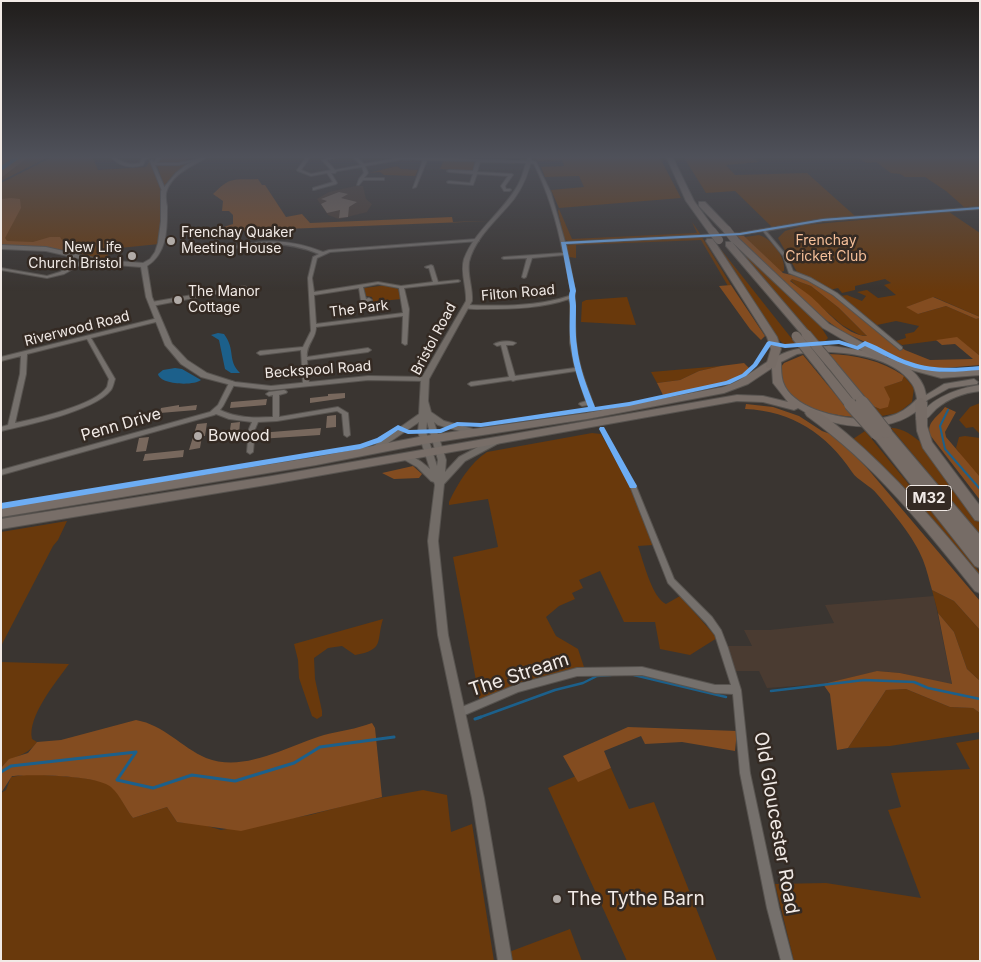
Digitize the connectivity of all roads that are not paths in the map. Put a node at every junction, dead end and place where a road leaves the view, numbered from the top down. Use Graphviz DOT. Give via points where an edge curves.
graph roads {
  1 [pos="163,201"];
  2 [pos="509,201"];
  3 [pos="553,201"];
  4 [pos="691,201"];
  5 [pos="700,201"];
  6 [pos="980,208"];
  7 [pos="765,232"];
  8 [pos="719,235"];
  9 [pos="477,240"];
  10 [pos="562,243"];
  11 [pos="1,247"];
  12 [pos="211,253"];
  13 [pos="321,253"];
  14 [pos="565,254"];
  15 [pos="530,256"];
  16 [pos="504,258"];
  17 [pos="89,259"];
  18 [pos="144,266"];
  19 [pos="427,266"];
  20 [pos="1,269"];
  21 [pos="526,275"];
  22 [pos="458,280"];
  23 [pos="436,283"];
  24 [pos="244,287"];
  25 [pos="361,287"];
  26 [pos="401,287"];
  27 [pos="311,294"];
  28 [pos="571,298"];
  29 [pos="369,300"];
  30 [pos="152,304"];
  31 [pos="466,307"];
  32 [pos="406,314"];
  33 [pos="158,320"];
  34 [pos="314,326"];
  35 [pos="88,337"];
  36 [pos="405,343"];
  37 [pos="513,343"];
  38 [pos="305,348"];
  39 [pos="900,348"];
  40 [pos="368,350"];
  41 [pos="260,353"];
  42 [pos="24,354"];
  43 [pos="882,358"];
  44 [pos="1,359"];
  45 [pos="305,359"];
  46 [pos="772,365"];
  47 [pos="577,369"];
  48 [pos="980,372"];
  49 [pos="425,379"];
  50 [pos="513,379"];
  51 [pos="980,381"];
  52 [pos="232,383"];
  53 [pos="306,384"];
  54 [pos="470,384"];
  55 [pos="980,388"];
  56 [pos="284,392"];
  57 [pos="276,393"];
  58 [pos="269,394"];
  59 [pos="922,401"];
  60 [pos="582,404"];
  61 [pos="216,411"];
  62 [pos="810,412"];
  63 [pos="425,415"];
  64 [pos="256,419"];
  65 [pos="276,419"];
  66 [pos="921,419"];
  67 [pos="11,426"];
  68 [pos="1,429"];
  69 [pos="474,432"];
  70 [pos="538,433"];
  71 [pos="881,433"];
  72 [pos="347,435"];
  73 [pos="499,440"];
  74 [pos="438,445"];
  75 [pos="426,447"];
  76 [pos="372,450"];
  77 [pos="250,452"];
  78 [pos="406,457"];
  79 [pos="316,461"];
  80 [pos="1,472"];
  81 [pos="439,485"];
  82 [pos="633,486"];
  83 [pos="1,512"];
  84 [pos="980,516"];
  85 [pos="1,524"];
  86 [pos="980,545"];
  87 [pos="980,562"];
  88 [pos="980,587"];
  89 [pos="737,690"];
  90 [pos="460,712"];
  91 [pos="504,961"];
  92 [pos="787,961"];
  1 -- 18 [label="street" via="160,246 150,263"];
  2 -- 9 [label="main road, Bristol Road"];
  3 -- 10 [label="street"];
  4 -- 8 [label="highway, M32"];
  5 -- 8 [label="highway, M32"];
  6 -- 7 [label="street" via="823,220"];
  7 -- 10 [label="street"];
  7 -- 39 [label="street" via="785,256 790,272 835,294"];
  8 -- 43 [label="highway, M32" via="826,326"];
  8 -- 46 [label="highway, M32" via="772,337 776,349"];
  8 -- 71 [label="highway, M32, bridge"];
  9 -- 13 [label="street"];
  9 -- 31 [label="main road, Bristol Road" via="466,260 471,292"];
  10 -- 14 [label="street"];
  11 -- 17 [label="street" via="53,250"];
  12 -- 13 [label="street" via="276,242"];
  13 -- 27 [label="street" via="315,257 311,269"];
  14 -- 15 [label="street"];
  14 -- 28 [label="street" via="573,291"];
  15 -- 16 [label="street"];
  15 -- 21 [label="street"];
  17 -- 18 [label="street"];
  17 -- 20 [label="street" via="52,276"];
  18 -- 30 [label="street, Beckspool Road"];
  19 -- 23 [label="street" via="431,266"];
  22 -- 23 [label="street"];
  23 -- 26 [label="street"];
  24 -- 30 [label="street"];
  25 -- 26 [label="street" via="381,283"];
  25 -- 27 [label="street"];
  25 -- 29 [label="street" via="364,301"];
  26 -- 32 [label="street"];
  27 -- 34 [label="street"];
  28 -- 31 [label="street, Filton Road"];
  28 -- 47 [label="street" via="572,344"];
  30 -- 33 [label="street, Beckspool Road"];
  31 -- 49 [label="main road, Bristol Road"];
  32 -- 34 [label="street, The Park"];
  32 -- 36 [label="street"];
  33 -- 35 [label="street, Riverwood Road"];
  33 -- 52 [label="street, Beckspool Road" via="169,345 184,362 204,375"];
  34 -- 38 [label="street"];
  35 -- 42 [label="street, Riverwood Road"];
  35 -- 67 [label="street" via="112,379 108,392 86,405"];
  37 -- 50 [label="street" via="500,344"];
  38 -- 41 [label="street"];
  38 -- 45 [label="street"];
  40 -- 45 [label="street"];
  42 -- 44 [label="street, Riverwood Road"];
  42 -- 67 [label="street" via="23,374"];
  43 -- 46 [label="highway" via="846,350 813,350 795,352"];
  43 -- 48 [label="main road" via="941,376"];
  43 -- 59 [label="highway" via="913,378 920,386"];
  45 -- 53 [label="street"];
  46 -- 62 [label="highway" via="767,377 777,394"];
  46 -- 69 [label="highway" via="734,388 616,411"];
  47 -- 50 [label="street"];
  47 -- 60 [label="street" via="591,405"];
  49 -- 53 [label="street, Beckspool Road" via="368,378"];
  49 -- 63 [label="main road, Bristol Road"];
  50 -- 54 [label="street"];
  51 -- 59 [label="main road" via="947,386"];
  52 -- 53 [label="street, Beckspool Road" via="271,388"];
  52 -- 61 [label="street"];
  55 -- 66 [label="main road" via="947,396"];
  56 -- 57 [label="street"];
  57 -- 58 [label="street"];
  57 -- 65 [label="street"];
  59 -- 62 [label="highway" via="902,417 873,422"];
  59 -- 66 [label="highway, M32"];
  61 -- 64 [label="street" via="223,415"];
  61 -- 80 [label="street, Penn Drive"];
  62 -- 70 [label="highway" via="780,402 737,398"];
  62 -- 88 [label="highway, M32" via="842,434 858,450 919,514"];
  63 -- 69 [label="main road"];
  63 -- 74 [label="main road"];
  63 -- 75 [label="main road, Bristol Road"];
  63 -- 76 [label="main road"];
  64 -- 65 [label="street"];
  64 -- 77 [label="street"];
  65 -- 72 [label="street" via="338,409 345,412"];
  66 -- 84 [label="highway, M32" via="922,436 929,448"];
  67 -- 68 [label="street"];
  69 -- 74 [label="highway"];
  70 -- 73 [label="highway"];
  70 -- 74 [label="highway" via="496,435"];
  71 -- 86 [label="highway, M32"];
  71 -- 87 [label="highway, M32"];
  73 -- 74 [label="highway"];
  73 -- 81 [label="main road" via="462,459"];
  74 -- 75 [label="highway"];
  74 -- 81 [label="main road" via="443,470"];
  75 -- 76 [label="highway"];
  75 -- 78 [label="highway"];
  75 -- 79 [label="highway" via="352,459"];
  75 -- 81 [label="main road, Bristol Road"];
  76 -- 79 [label="highway"];
  78 -- 81 [label="main road" via="423,467"];
  78 -- 85 [label="highway"];
  79 -- 83 [label="highway"];
  81 -- 90 [label="main road" via="433,541 436,580 443,635"];
  82 -- 89 [label="street, Old Gloucester Road" via="671,581 718,633"];
  89 -- 90 [label="street, The Stream" via="716,689 642,671 577,672 518,688"];
  89 -- 92 [label="street, Old Gloucester Road" via="745,772"];
  90 -- 91 [label="main road" via="478,798"];
}
